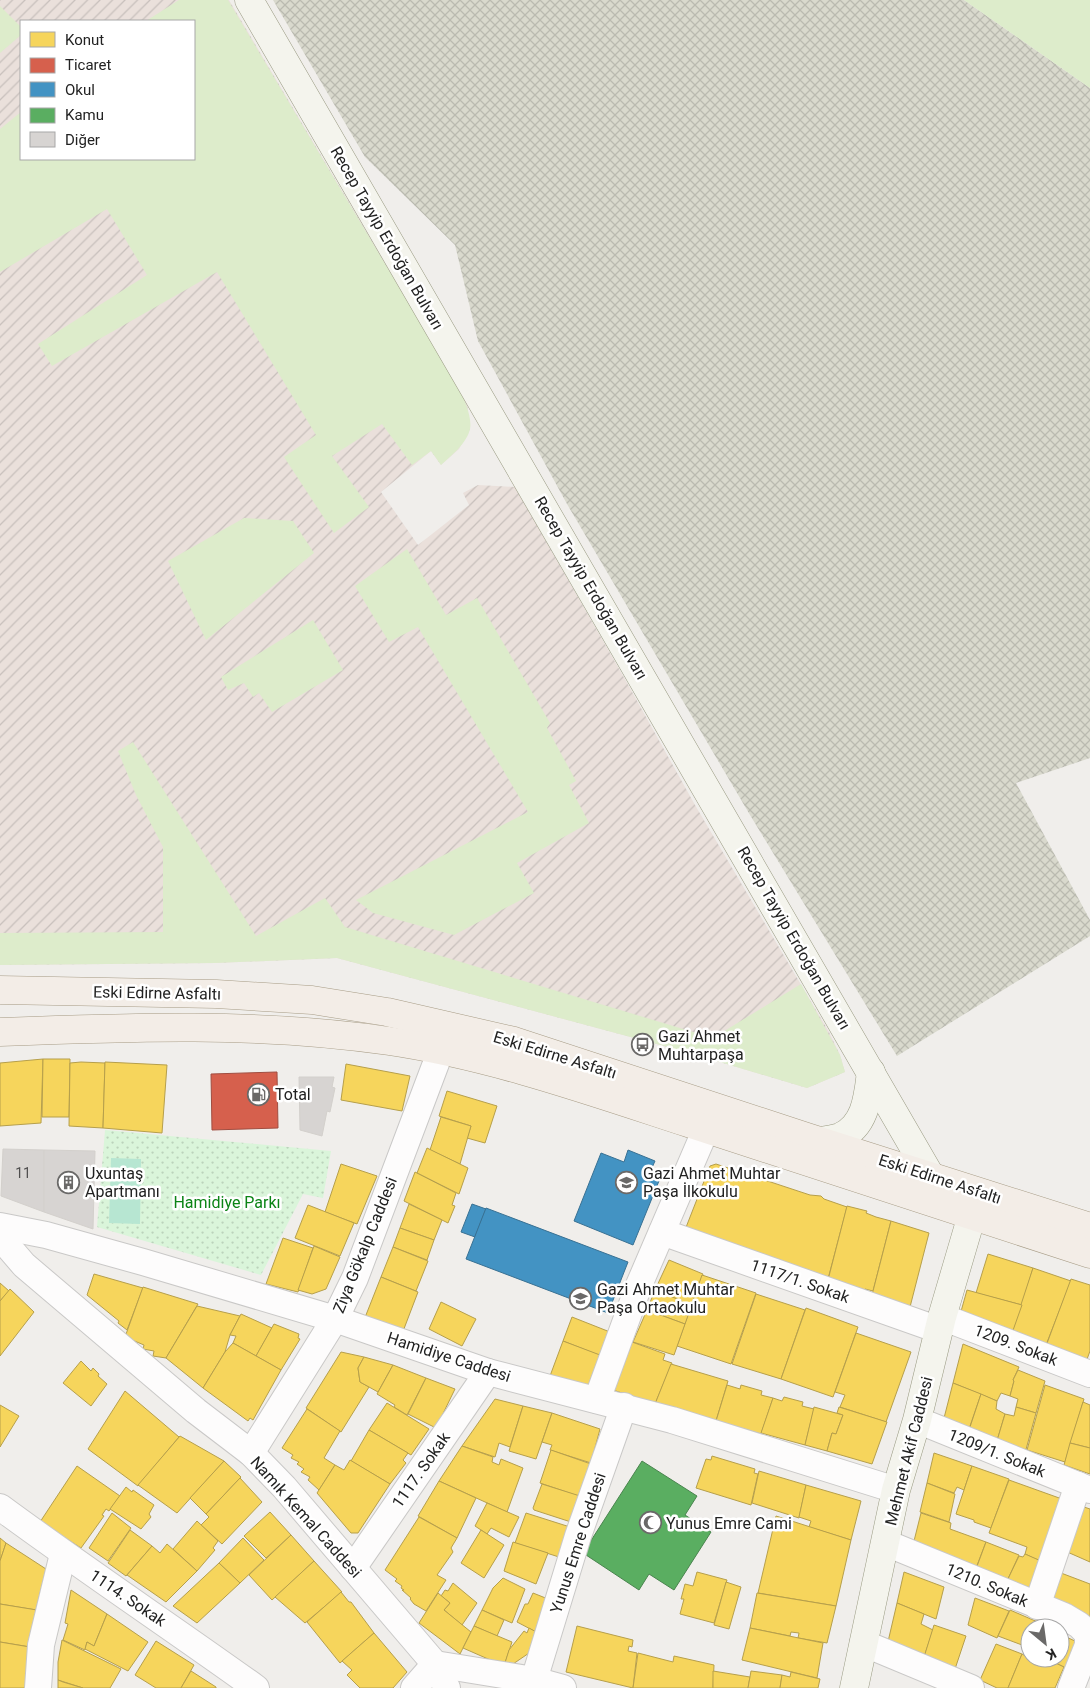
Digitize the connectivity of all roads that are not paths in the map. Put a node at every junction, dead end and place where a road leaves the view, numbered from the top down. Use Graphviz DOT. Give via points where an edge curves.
graph roads {
  1 [pos="249,0"];
  2 [pos="0,990"];
  3 [pos="72,992"];
  4 [pos="37,1030"];
  5 [pos="0,1032"];
  6 [pos="441,1050"];
  7 [pos="871,1072"];
  8 [pos="706,1129"];
  9 [pos="821,1142"];
  10 [pos="931,1177"];
  11 [pos="977,1204"];
  12 [pos="947,1207"];
  13 [pos="1090,1209"];
  14 [pos="0,1226"];
  15 [pos="1090,1227"];
  16 [pos="662,1232"];
  17 [pos="0,1237"];
  18 [pos="1090,1254"];
  19 [pos="335,1319"];
  20 [pos="940,1323"];
  21 [pos="488,1372"];
  22 [pos="1090,1374"];
  23 [pos="597,1400"];
  24 [pos="624,1406"];
  25 [pos="917,1420"];
  26 [pos="251,1453"];
  27 [pos="1084,1487"];
  28 [pos="896,1490"];
  29 [pos="0,1507"];
  30 [pos="886,1543"];
  31 [pos="64,1554"];
  32 [pos="353,1568"];
  33 [pos="1037,1606"];
  34 [pos="862,1643"];
  35 [pos="435,1664"];
  36 [pos="534,1680"];
  37 [pos="38,1688"];
  38 [pos="256,1688"];
  39 [pos="414,1688"];
  40 [pos="447,1688"];
  41 [pos="563,1688"];
  42 [pos="854,1688"];
  43 [pos="971,1688"];
  44 [pos="1071,1688"];
  1 -- 7 [label="street, Recep Tayyip Erdoğan Bulvarı"];
  2 -- 3 [label="main road, Eski Edirne Asfaltı"];
  3 -- 4 [label="main road" via="37,1006 32,1015"];
  3 -- 9 [label="main road, Eski Edirne Asfaltı" via="225,994 312,1000 387,1012 514,1041"];
  4 -- 5 [label="main road, Eski Edirne Asfaltı"];
  4 -- 6 [label="main road, Eski Edirne Asfaltı" via="283,1030"];
  6 -- 8 [label="main road, Eski Edirne Asfaltı" via="574,1087"];
  6 -- 19 [label="street, Ziya Gökalp Caddesi" via="355,1278"];
  7 -- 9 [label="street" via="866,1106 856,1125 841,1136"];
  7 -- 10 [label="street, Recep Tayyip Erdoğan Bulvarı"];
  8 -- 12 [label="main road, Eski Edirne Asfaltı"];
  8 -- 16 [label="street"];
  9 -- 10 [label="main road, Eski Edirne Asfaltı"];
  10 -- 11 [label="main road, Eski Edirne Asfaltı"];
  10 -- 12 [label="main road"];
  11 -- 12 [label="main road, Eski Edirne Asfaltı"];
  11 -- 13 [label="main road" via="996,1187 1013,1186"];
  11 -- 15 [label="main road, Eski Edirne Asfaltı"];
  11 -- 18 [label="main road, Eski Edirne Asfaltı"];
  11 -- 20 [label="street, Mehmet Akif Caddesi"];
  14 -- 19 [label="street, Hamidiye Caddesi" via="143,1262"];
  16 -- 20 [label="street, 1117/1. Sokak"];
  16 -- 23 [label="street"];
  17 -- 26 [label="street, Namık Kemal Caddesi" via="24,1265 196,1411"];
  19 -- 21 [label="street, Hamidiye Caddesi"];
  19 -- 26 [label="street, Ziya Gökalp Caddesi"];
  20 -- 22 [label="street, 1209. Sokak"];
  20 -- 25 [label="street, Mehmet Akif Caddesi"];
  21 -- 23 [label="street, Hamidiye Caddesi"];
  21 -- 32 [label="street, 1117. Sokak"];
  23 -- 24 [label="street, Hamidiye Caddesi"];
  24 -- 28 [label="street, Hamidiye Caddesi"];
  24 -- 36 [label="street, Yunus Emre Caddesi" via="578,1536"];
  25 -- 27 [label="street, 1209/1. Sokak"];
  25 -- 28 [label="street, Mehmet Akif Caddesi"];
  26 -- 32 [label="street, Namık Kemal Caddesi"];
  27 -- 33 [label="street, 1209/1. Sokak"];
  28 -- 30 [label="street, Mehmet Akif Caddesi"];
  29 -- 31 [label="street, 1114. Sokak"];
  30 -- 33 [label="street, 1210. Sokak"];
  30 -- 34 [label="street, Mehmet Akif Caddesi"];
  31 -- 37 [label="street" via="42,1645"];
  31 -- 38 [label="street, 1114. Sokak"];
  32 -- 35 [label="street, Namık Kemal Caddesi"];
  33 -- 44 [label="street, 1210. Sokak" via="1064,1616 1088,1634 1088,1645"];
  34 -- 42 [label="street, Mehmet Akif Caddesi"];
  34 -- 43 [label="street"];
  35 -- 36 [label="street"];
  35 -- 39 [label="street"];
  35 -- 40 [label="street, Namık Kemal Caddesi"];
  36 -- 41 [label="street"];
}
